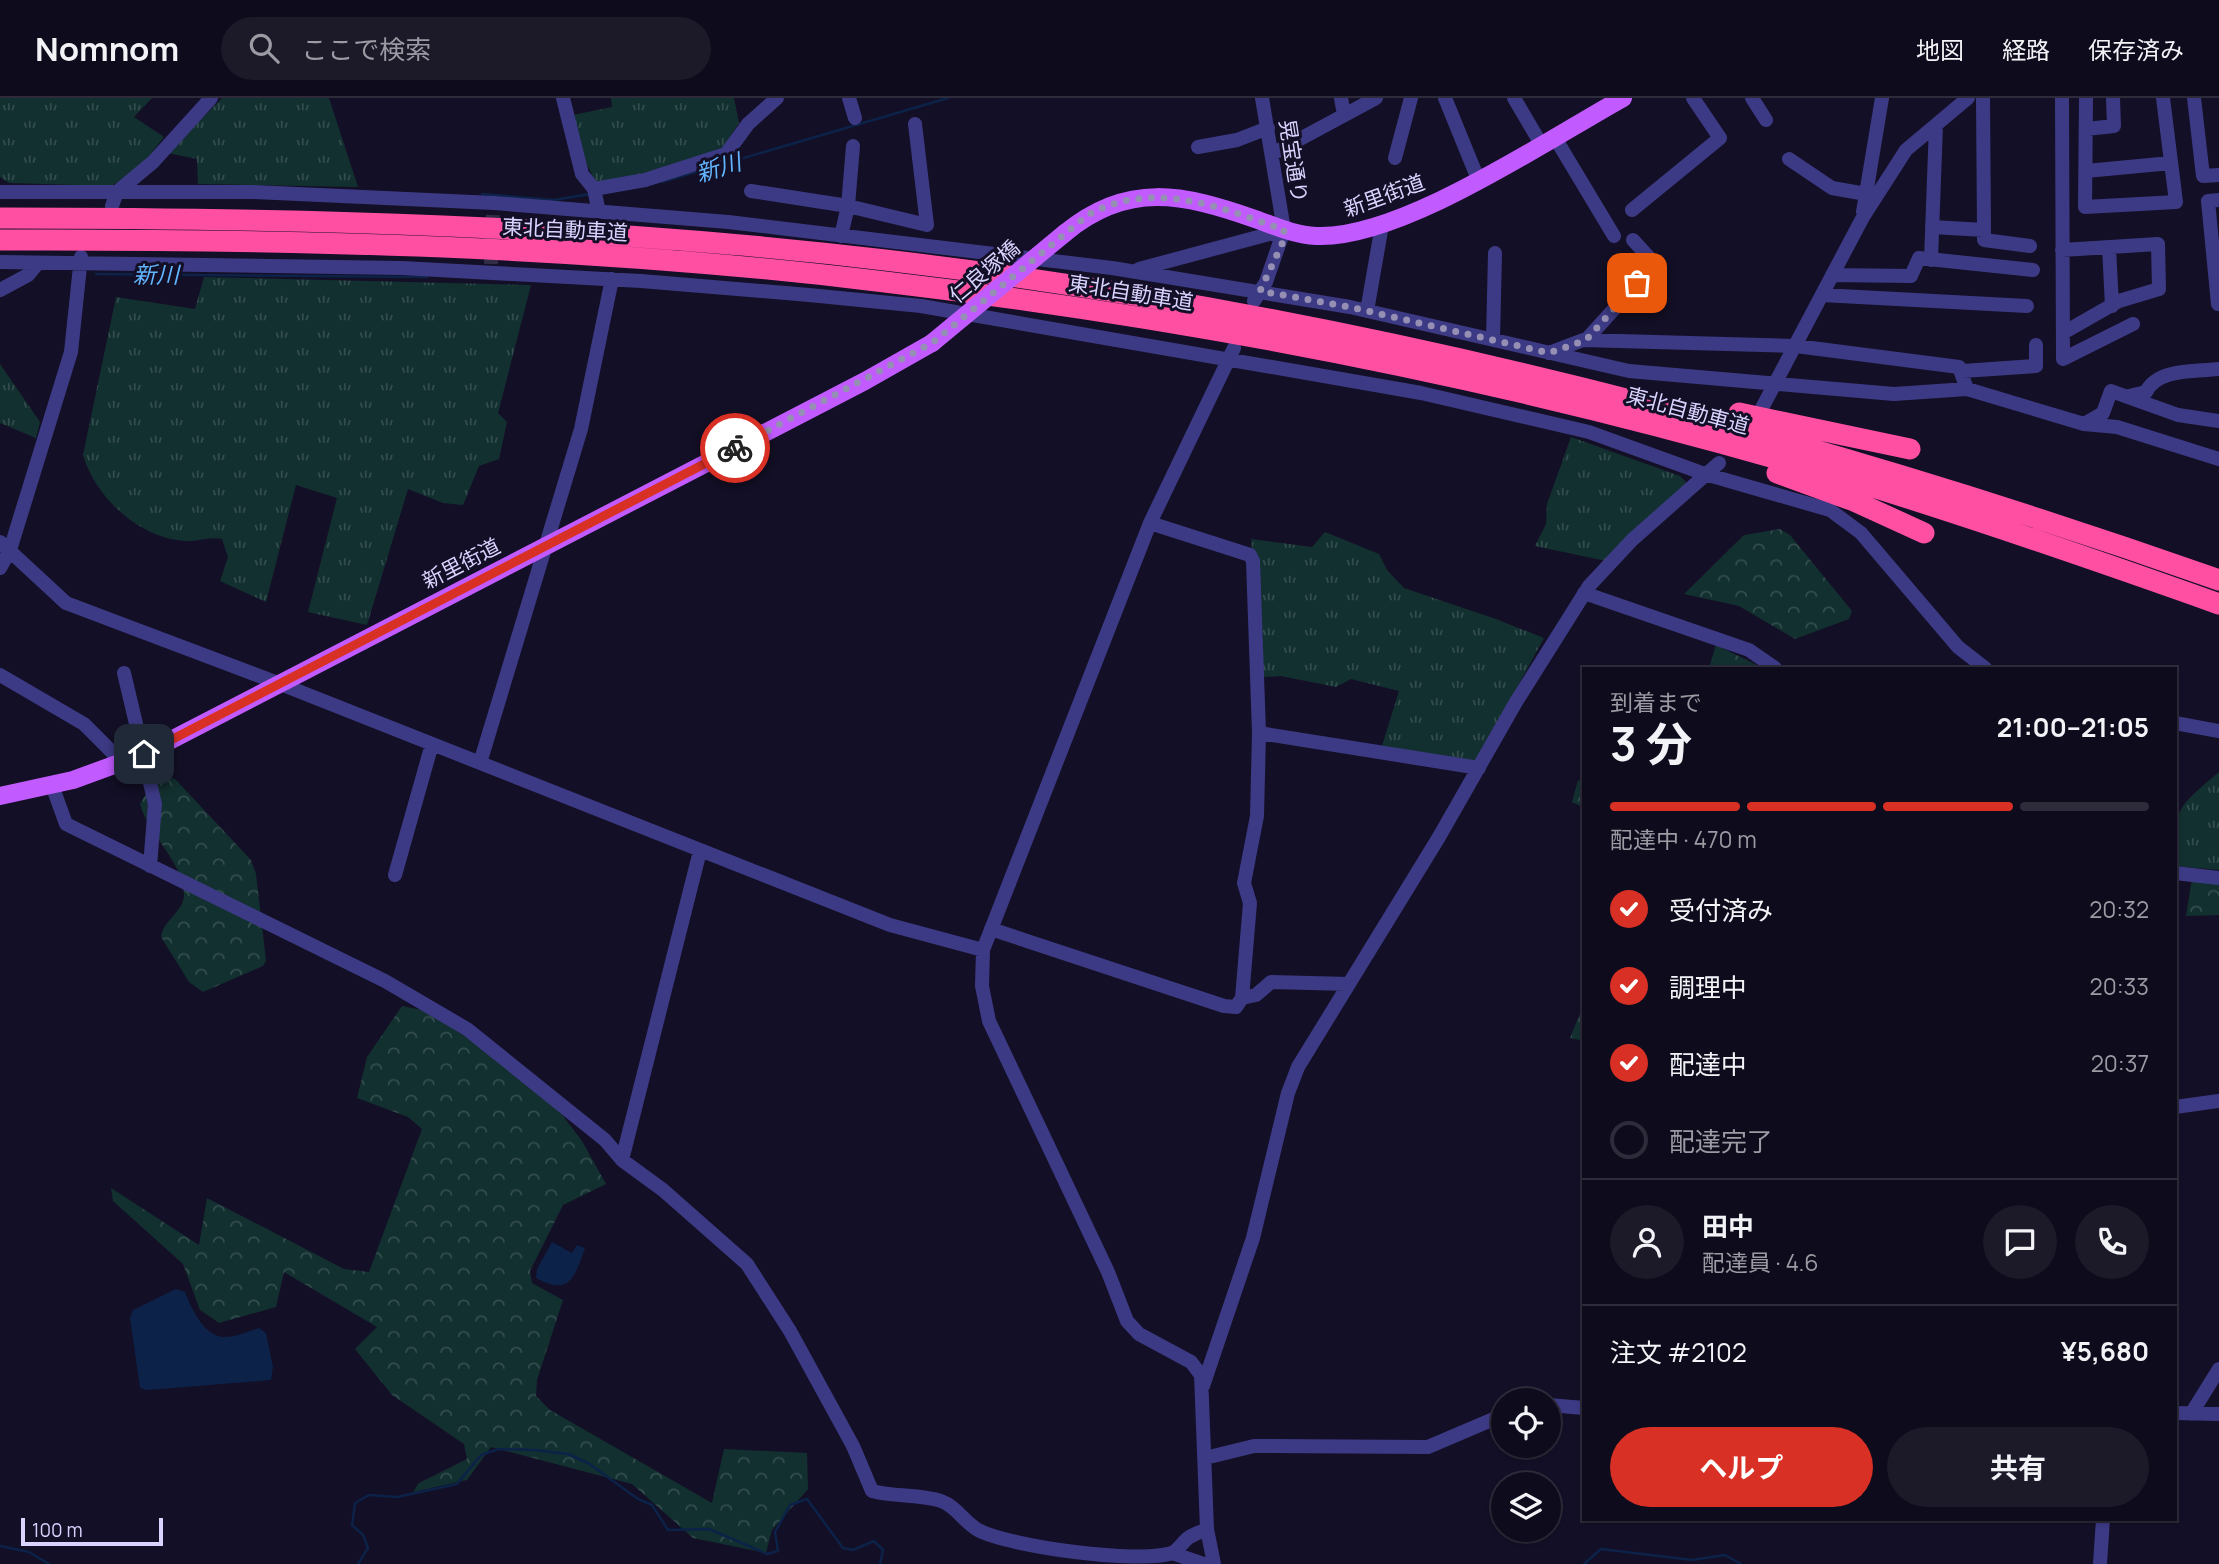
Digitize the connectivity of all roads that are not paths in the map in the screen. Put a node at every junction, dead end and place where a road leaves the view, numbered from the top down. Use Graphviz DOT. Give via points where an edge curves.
graph roads {
  1 [pos="211,98"];
  2 [pos="563,98"];
  3 [pos="849,98"];
  4 [pos="1262,98"];
  5 [pos="1341,98"];
  6 [pos="1376,98"];
  7 [pos="1411,98"];
  8 [pos="1445,98"];
  9 [pos="1514,98"];
  10 [pos="1693,98"];
  11 [pos="1752,98"];
  12 [pos="1882,98"];
  13 [pos="1968,98"];
  14 [pos="1983,98"];
  15 [pos="2062,98"];
  16 [pos="2086,98"];
  17 [pos="2113,98"];
  18 [pos="2163,98"];
  19 [pos="2194,98"];
  20 [pos="770,100"];
  21 [pos="1617,100"];
  22 [pos="1344,115"];
  23 [pos="855,118"];
  24 [pos="1766,120"];
  25 [pos="915,124"];
  26 [pos="1936,125"];
  27 [pos="1268,128"];
  28 [pos="2086,129"];
  29 [pos="1548,140"];
  30 [pos="853,146"];
  31 [pos="1198,147"];
  32 [pos="1272,154"];
  33 [pos="1395,158"];
  34 [pos="1789,159"];
  35 [pos="2171,163"];
  36 [pos="2086,171"];
  37 [pos="2219,175"];
  38 [pos="1478,179"];
  39 [pos="751,191"];
  40 [pos="0,192"];
  41 [pos="1866,194"];
  42 [pos="114,199"];
  43 [pos="596,200"];
  44 [pos="2219,200"];
  45 [pos="848,206"];
  46 [pos="1632,209"];
  47 [pos="1863,217"];
  48 [pos="0,218"];
  49 [pos="1382,225"];
  50 [pos="1932,226"];
  51 [pos="1284,230"];
  52 [pos="1984,230"];
  53 [pos="1065,233"];
  54 [pos="841,236"];
  55 [pos="1614,236"];
  56 [pos="0,240"];
  57 [pos="1633,240"];
  58 [pos="2030,246"];
  59 [pos="2109,247"];
  60 [pos="2062,250"];
  61 [pos="1495,253"];
  62 [pos="80,259"];
  63 [pos="1931,260"];
  64 [pos="0,262"];
  65 [pos="38,263"];
  66 [pos="2033,270"];
  67 [pos="1131,272"];
  68 [pos="1832,275"];
  69 [pos="612,279"];
  70 [pos="0,290"];
  71 [pos="1822,295"];
  72 [pos="1257,296"];
  73 [pos="2218,304"];
  74 [pos="2027,306"];
  75 [pos="2112,306"];
  76 [pos="1367,311"];
  77 [pos="2133,324"];
  78 [pos="2063,333"];
  79 [pos="1493,340"];
  80 [pos="1586,340"];
  81 [pos="932,343"];
  82 [pos="2036,345"];
  83 [pos="1797,346"];
  84 [pos="1549,353"];
  85 [pos="1231,354"];
  86 [pos="2219,369"];
  87 [pos="1963,371"];
  88 [pos="1572,383"];
  89 [pos="1776,386"];
  90 [pos="1968,389"];
  91 [pos="2129,396"];
  92 [pos="1762,408"];
  93 [pos="2219,421"];
  94 [pos="2084,424"];
  95 [pos="1664,429"];
  96 [pos="1910,449"];
  97 [pos="2219,459"];
  98 [pos="1719,463"];
  99 [pos="1705,474"];
  100 [pos="1150,523"];
  101 [pos="1924,533"];
  102 [pos="546,545"];
  103 [pos="5,546"];
  104 [pos="0,568"];
  105 [pos="2219,580"];
  106 [pos="1584,593"];
  107 [pos="2219,604"];
  108 [pos="1774,667"];
  109 [pos="1983,667"];
  110 [pos="124,673"];
  111 [pos="0,675"];
  112 [pos="278,683"];
  113 [pos="2177,723"];
  114 [pos="2219,732"];
  115 [pos="1259,733"];
  116 [pos="432,744"];
  117 [pos="144,754"];
  118 [pos="123,763"];
  119 [pos="480,763"];
  120 [pos="1479,768"];
  121 [pos="52,785"];
  122 [pos="0,796"];
  123 [pos="700,851"];
  124 [pos="150,866"];
  125 [pos="2177,873"];
  126 [pos="395,875"];
  127 [pos="2219,878"];
  128 [pos="991,929"];
  129 [pos="983,950"];
  130 [pos="1349,984"];
  131 [pos="1242,998"];
  132 [pos="2219,1101"];
  133 [pos="2177,1107"];
  134 [pos="622,1160"];
  135 [pos="2219,1369"];
  136 [pos="1203,1387"];
  137 [pos="1561,1406"];
  138 [pos="1582,1408"];
  139 [pos="2177,1413"];
  140 [pos="2191,1413"];
  141 [pos="2219,1413"];
  142 [pos="1491,1420"];
  143 [pos="1205,1458"];
  144 [pos="2103,1521"];
  145 [pos="1208,1529"];
  146 [pos="1172,1553"];
  147 [pos="1128,1561"];
  148 [pos="1204,1564"];
  149 [pos="1214,1564"];
  150 [pos="2100,1564"];
  1 -- 42 [label="street"];
  2 -- 43 [label="street" via="582,174"];
  3 -- 23 [label="street"];
  4 -- 27 [label="street, 晃宝通り"];
  5 -- 22 [label="street"];
  6 -- 22 [label="street"];
  7 -- 33 [label="street"];
  8 -- 38 [label="street"];
  9 -- 29 [label="street"];
  10 -- 46 [label="street" via="1720,138"];
  11 -- 24 [label="street"];
  12 -- 41 [label="street"];
  13 -- 26 [label="street"];
  14 -- 52 [label="street"];
  15 -- 60 [label="street"];
  16 -- 28 [label="street"];
  17 -- 28 [label="street" via="2114,126"];
  18 -- 35 [label="street"];
  19 -- 37 [label="street" via="2203,176"];
  20 -- 43 [label="street" via="726,154"];
  21 -- 29 [label="main road, 新里街道"];
  22 -- 32 [label="street"];
  25 -- 45 [label="street" via="927,225"];
  26 -- 47 [label="street" via="1906,150"];
  26 -- 50 [label="street"];
  27 -- 31 [label="street"];
  27 -- 32 [label="street, 晃宝通り"];
  28 -- 36 [label="street"];
  29 -- 38 [label="main road, 新里街道"];
  29 -- 55 [label="street"];
  30 -- 45 [label="street"];
  32 -- 51 [label="street, 晃宝通り"];
  34 -- 41 [label="street" via="1832,188"];
  35 -- 36 [label="street"];
  35 -- 36 [label="street" via="2176,202 2085,207"];
  38 -- 49 [label="main road, 新里街道"];
  39 -- 45 [label="street"];
  40 -- 42 [label="street"];
  41 -- 47 [label="street"];
  42 -- 43 [label="street" via="254,192 494,209"];
  43 -- 54 [label="street"];
  44 -- 73 [label="street" via="2208,201"];
  45 -- 54 [label="street"];
  47 -- 68 [label="street"];
  48 -- 88 [label="highway, 東北自動車道" via="445,226 660,238 873,258 1260,316"];
  49 -- 51 [label="main road, 新里街道" via="1332,236"];
  49 -- 76 [label="street"];
  50 -- 52 [label="street"];
  50 -- 63 [label="street"];
  51 -- 53 [label="main road, 新里街道" via="1196,202 1143,197 1103,206"];
  51 -- 67 [label="street"];
  51 -- 72 [label="street"];
  52 -- 58 [label="street" via="1984,240"];
  53 -- 81 [label="main road, 仁良塚橋, bridge"];
  54 -- 67 [label="street"];
  56 -- 95 [label="highway, 東北自動車道" via="488,249 883,281 1271,340 1486,384"];
  57 -- 80 [label="street" via="1655,264"];
  59 -- 60 [label="street"];
  59 -- 75 [label="street"];
  59 -- 75 [label="street" via="2158,244 2159,289"];
  60 -- 78 [label="street"];
  61 -- 79 [label="street"];
  62 -- 65 [label="street"];
  62 -- 69 [label="street" via="491,269"];
  62 -- 103 [label="street" via="71,352"];
  63 -- 66 [label="street"];
  63 -- 68 [label="street" via="1919,258 1911,276"];
  64 -- 65 [label="street"];
  65 -- 70 [label="street" via="29,275"];
  67 -- 72 [label="street"];
  68 -- 71 [label="street"];
  69 -- 85 [label="street" via="921,306"];
  69 -- 102 [label="street" via="581,429"];
  71 -- 74 [label="street"];
  71 -- 83 [label="street"];
  72 -- 76 [label="street"];
  75 -- 78 [label="street"];
  76 -- 79 [label="street"];
  77 -- 78 [label="street" via="2063,359"];
  79 -- 84 [label="street"];
  80 -- 83 [label="street"];
  80 -- 84 [label="street"];
  81 -- 102 [label="main road, 新里街道"];
  82 -- 87 [label="street" via="2036,366"];
  83 -- 87 [label="street"];
  83 -- 89 [label="street"];
  84 -- 89 [label="street" via="1629,371"];
  85 -- 99 [label="street" via="1589,432"];
  85 -- 100 [label="street"];
  86 -- 91 [label="street" via="2162,376 2146,392"];
  87 -- 90 [label="street"];
  88 -- 96 [label="highway" via="1668,397"];
  88 -- 105 [label="highway, 東北自動車道" via="1881,468"];
  89 -- 90 [label="street" via="1894,394"];
  89 -- 92 [label="street"];
  90 -- 94 [label="street"];
  91 -- 93 [label="street" via="2178,415"];
  91 -- 94 [label="street" via="2111,391 2103,413"];
  94 -- 97 [label="street" via="2117,427"];
  95 -- 101 [label="highway" via="1722,455 1854,501"];
  95 -- 107 [label="highway, 東北自動車道" via="1862,484"];
  98 -- 99 [label="street"];
  99 -- 106 [label="street" via="1632,540"];
  99 -- 109 [label="street" via="1830,510 1861,533 1958,647"];
  100 -- 115 [label="street" via="1250,555"];
  100 -- 128 [label="street"];
  102 -- 112 [label="main road, 新里街道"];
  102 -- 119 [label="street"];
  103 -- 104 [label="street"];
  103 -- 112 [label="street" via="66,603"];
  106 -- 108 [label="street" via="1749,650"];
  106 -- 120 [label="street"];
  110 -- 117 [label="street"];
  111 -- 118 [label="street" via="84,724"];
  112 -- 116 [label="street"];
  112 -- 117 [label="main road, 新里街道"];
  113 -- 114 [label="street"];
  115 -- 120 [label="street"];
  115 -- 131 [label="street" via="1257,816 1244,883 1250,903"];
  116 -- 119 [label="street"];
  116 -- 126 [label="street"];
  117 -- 118 [label="main road, 新里街道"];
  117 -- 124 [label="street" via="155,812"];
  118 -- 121 [label="main road, 新里街道"];
  119 -- 123 [label="street"];
  120 -- 130 [label="street"];
  121 -- 122 [label="main road, 新里街道"];
  121 -- 124 [label="street" via="66,824"];
  123 -- 129 [label="street" via="890,925"];
  123 -- 134 [label="street"];
  124 -- 134 [label="street" via="385,981 467,1029 605,1140"];
  125 -- 127 [label="street"];
  128 -- 129 [label="street"];
  128 -- 131 [label="street" via="1224,1006 1236,1007"];
  129 -- 136 [label="street" via="982,986 989,1021 1127,1321 1139,1334 1198,1367"];
  130 -- 131 [label="street" via="1271,982 1256,995"];
  130 -- 136 [label="street" via="1298,1066 1288,1093 1253,1238"];
  132 -- 133 [label="street"];
  134 -- 147 [label="street" via="747,1265 790,1331 853,1446 872,1491 937,1499 950,1504 978,1530 1014,1542"];
  135 -- 140 [label="street"];
  136 -- 143 [label="street"];
  137 -- 138 [label="street"];
  139 -- 140 [label="street"];
  140 -- 141 [label="street"];
  142 -- 143 [label="street" via="1428,1447 1254,1446"];
  143 -- 145 [label="street"];
  144 -- 150 [label="street"];
  145 -- 146 [label="street"];
  145 -- 149 [label="street"];
  146 -- 147 [label="street"];
  146 -- 148 [label="street"];
}
